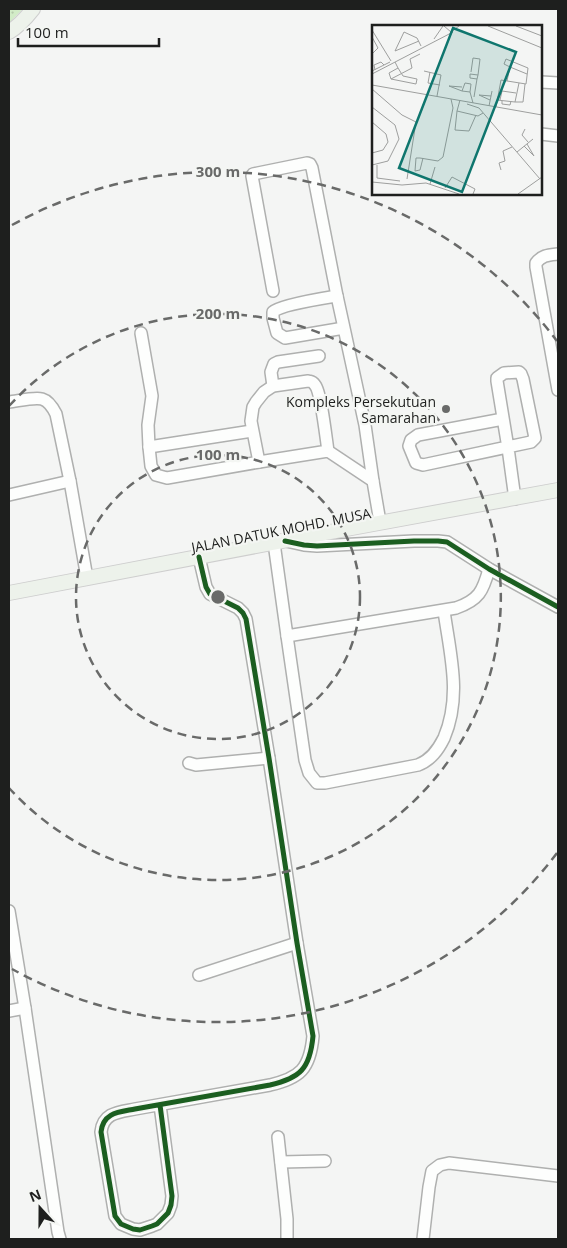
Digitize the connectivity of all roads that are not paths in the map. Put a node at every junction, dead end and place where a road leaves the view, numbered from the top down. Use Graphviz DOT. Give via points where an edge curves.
graph roads {
  1 [pos="33,9"];
  2 [pos="10,32"];
  3 [pos="542,82"];
  4 [pos="558,83"];
  5 [pos="542,134"];
  6 [pos="558,136"];
  7 [pos="558,254"];
  8 [pos="273,291"];
  9 [pos="337,296"];
  10 [pos="344,328"];
  11 [pos="140,333"];
  12 [pos="319,356"];
  13 [pos="273,386"];
  14 [pos="558,390"];
  15 [pos="9,402"];
  16 [pos="503,419"];
  17 [pos="252,431"];
  18 [pos="149,447"];
  19 [pos="508,448"];
  20 [pos="328,451"];
  21 [pos="259,462"];
  22 [pos="373,480"];
  23 [pos="70,481"];
  24 [pos="558,490"];
  25 [pos="9,494"];
  26 [pos="515,498"];
  27 [pos="380,522"];
  28 [pos="280,542"];
  29 [pos="199,557"];
  30 [pos="489,569"];
  31 [pos="87,578"];
  32 [pos="9,593"];
  33 [pos="558,606"];
  34 [pos="444,611"];
  35 [pos="287,636"];
  36 [pos="269,758"];
  37 [pos="189,763"];
  38 [pos="9,911"];
  39 [pos="296,943"];
  40 [pos="199,975"];
  41 [pos="25,1008"];
  42 [pos="9,1011"];
  43 [pos="160,1105"];
  44 [pos="278,1137"];
  45 [pos="325,1160"];
  46 [pos="281,1162"];
  47 [pos="558,1176"];
  48 [pos="60,1239"];
  49 [pos="287,1239"];
  50 [pos="423,1239"];
  1 -- 2 [label="main road"];
  3 -- 4 [label="street"];
  5 -- 6 [label="street"];
  7 -- 14 [label="street" via="542,257 536,267"];
  8 -- 9 [label="street" via="252,176 306,163 311,166"];
  9 -- 10 [label="street"];
  9 -- 10 [label="street" via="276,309 273,318 278,333 285,338"];
  10 -- 22 [label="street"];
  11 -- 18 [label="street" via="152,396"];
  12 -- 13 [label="street" via="274,364 271,372"];
  13 -- 17 [label="street" via="253,407"];
  13 -- 20 [label="street" via="308,381 315,384"];
  15 -- 23 [label="street" via="42,399 51,405 56,414"];
  16 -- 19 [label="street"];
  16 -- 19 [label="street" via="497,378 504,373 519,372 535,438 529,444"];
  16 -- 19 [label="street" via="421,434 413,438 409,446 415,461 421,465"];
  17 -- 18 [label="street"];
  17 -- 21 [label="street"];
  18 -- 21 [label="street" via="152,468 162,478"];
  19 -- 26 [label="street"];
  20 -- 21 [label="street"];
  20 -- 22 [label="street"];
  22 -- 27 [label="street"];
  23 -- 25 [label="street"];
  23 -- 31 [label="street"];
  24 -- 26 [label="main road, JALAN DATUK MOHD. MUSA"];
  26 -- 27 [label="main road, JALAN DATUK MOHD. MUSA"];
  27 -- 28 [label="main road, JALAN DATUK MOHD. MUSA"];
  28 -- 29 [label="main road, JALAN DATUK MOHD. MUSA"];
  28 -- 30 [label="street" via="317,546 447,542"];
  28 -- 35 [label="street"];
  29 -- 31 [label="main road, JALAN DATUK MOHD. MUSA"];
  29 -- 36 [label="street" via="210,594 238,608 246,619"];
  30 -- 33 [label="street"];
  30 -- 34 [label="street" via="484,586 474,599"];
  31 -- 32 [label="main road, JALAN DATUK MOHD. MUSA"];
  34 -- 35 [label="street"];
  34 -- 35 [label="street" via="454,689 450,721 438,750 418,765 324,783 318,783 310,775 305,760"];
  36 -- 37 [label="street"];
  36 -- 39 [label="street"];
  38 -- 41 [label="street"];
  39 -- 40 [label="street"];
  39 -- 43 [label="street" via="313,1036 310,1054 300,1073 270,1086"];
  41 -- 42 [label="street"];
  41 -- 48 [label="street"];
  43 -- 43 [label="street" via="115,1113 106,1118 102,1126 115,1216 121,1224 136,1230 157,1224 171,1205"];
  44 -- 46 [label="street"];
  45 -- 46 [label="street"];
  46 -- 49 [label="street"];
  47 -- 50 [label="street" via="440,1164 432,1171"];
}
